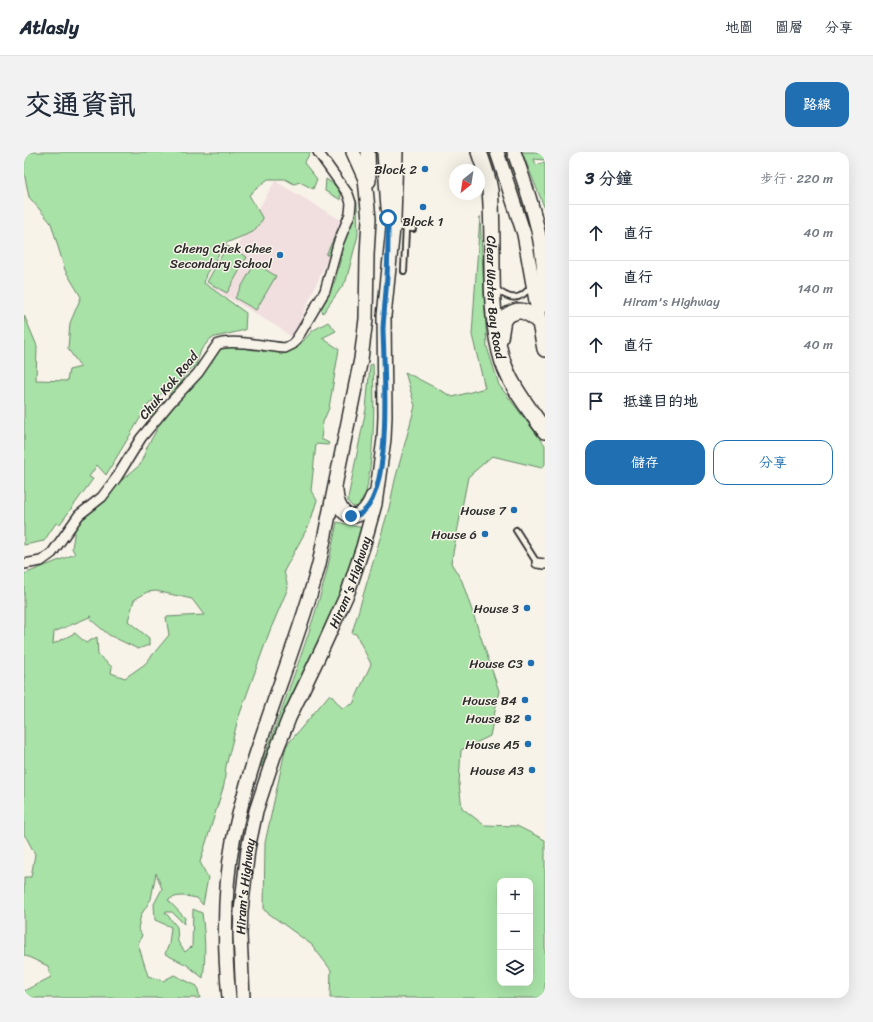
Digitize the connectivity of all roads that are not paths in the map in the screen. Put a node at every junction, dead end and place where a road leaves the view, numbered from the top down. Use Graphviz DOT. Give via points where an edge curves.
graph roads {
  1 [pos="318,152"];
  2 [pos="353,152"];
  3 [pos="368,152"];
  4 [pos="384,152"];
  5 [pos="396,152"];
  6 [pos="479,152"];
  7 [pos="497,152"];
  8 [pos="514,152"];
  9 [pos="369,219"];
  10 [pos="400,227"];
  11 [pos="413,229"];
  12 [pos="404,271"];
  13 [pos="387,276"];
  14 [pos="533,283"];
  15 [pos="492,286"];
  16 [pos="540,323"];
  17 [pos="545,349"];
  18 [pos="500,353"];
  19 [pos="545,431"];
  20 [pos="380,475"];
  21 [pos="336,482"];
  22 [pos="516,530"];
  23 [pos="24,564"];
  24 [pos="541,564"];
  25 [pos="229,998"];
  26 [pos="244,998"];
  1 -- 23 [label="street, Chuk Kok Road" via="348,194 351,203 350,214 338,244 325,291 293,344 286,348 233,342 217,345 198,373 141,438 102,496 79,515 52,553 41,561"];
  2 -- 9 [label="main road, Hiram's Highway" via="365,180"];
  3 -- 9 [label="main road"];
  4 -- 13 [label="main road" via="388,218"];
  5 -- 10 [label="main road, Hiram's Highway"];
  6 -- 15 [label="main road, Clear Water Bay Road" via="490,189"];
  7 -- 14 [label="main road" via="524,234"];
  8 -- 16 [label="main road" via="531,203 541,250 544,279"];
  9 -- 21 [label="main road, Hiram's Highway" via="366,319 361,359"];
  10 -- 11 [label="lane"];
  10 -- 12 [label="lane"];
  10 -- 13 [label="main road, Hiram's Highway"];
  13 -- 20 [label="main road, Hiram's Highway" via="383,330 385,416"];
  14 -- 15 [label="lane" via="522,296 514,298"];
  14 -- 16 [label="main road"];
  15 -- 18 [label="main road, Clear Water Bay Road" via="493,317"];
  16 -- 17 [label="main road"];
  16 -- 18 [label="main road" via="523,311 508,314 503,319 501,328"];
  18 -- 19 [label="main road, Clear Water Bay Road" via="520,398"];
  20 -- 21 [label="main road" via="370,501 363,513 357,516 346,514 341,509 336,495"];
  20 -- 26 [label="main road, Hiram's Highway" via="369,526 348,592 289,718 256,811 248,848 241,910 240,958"];
  21 -- 25 [label="main road, Hiram's Highway" via="310,596 255,759 233,842 225,909"];
  22 -- 24 [label="lane"];
}
